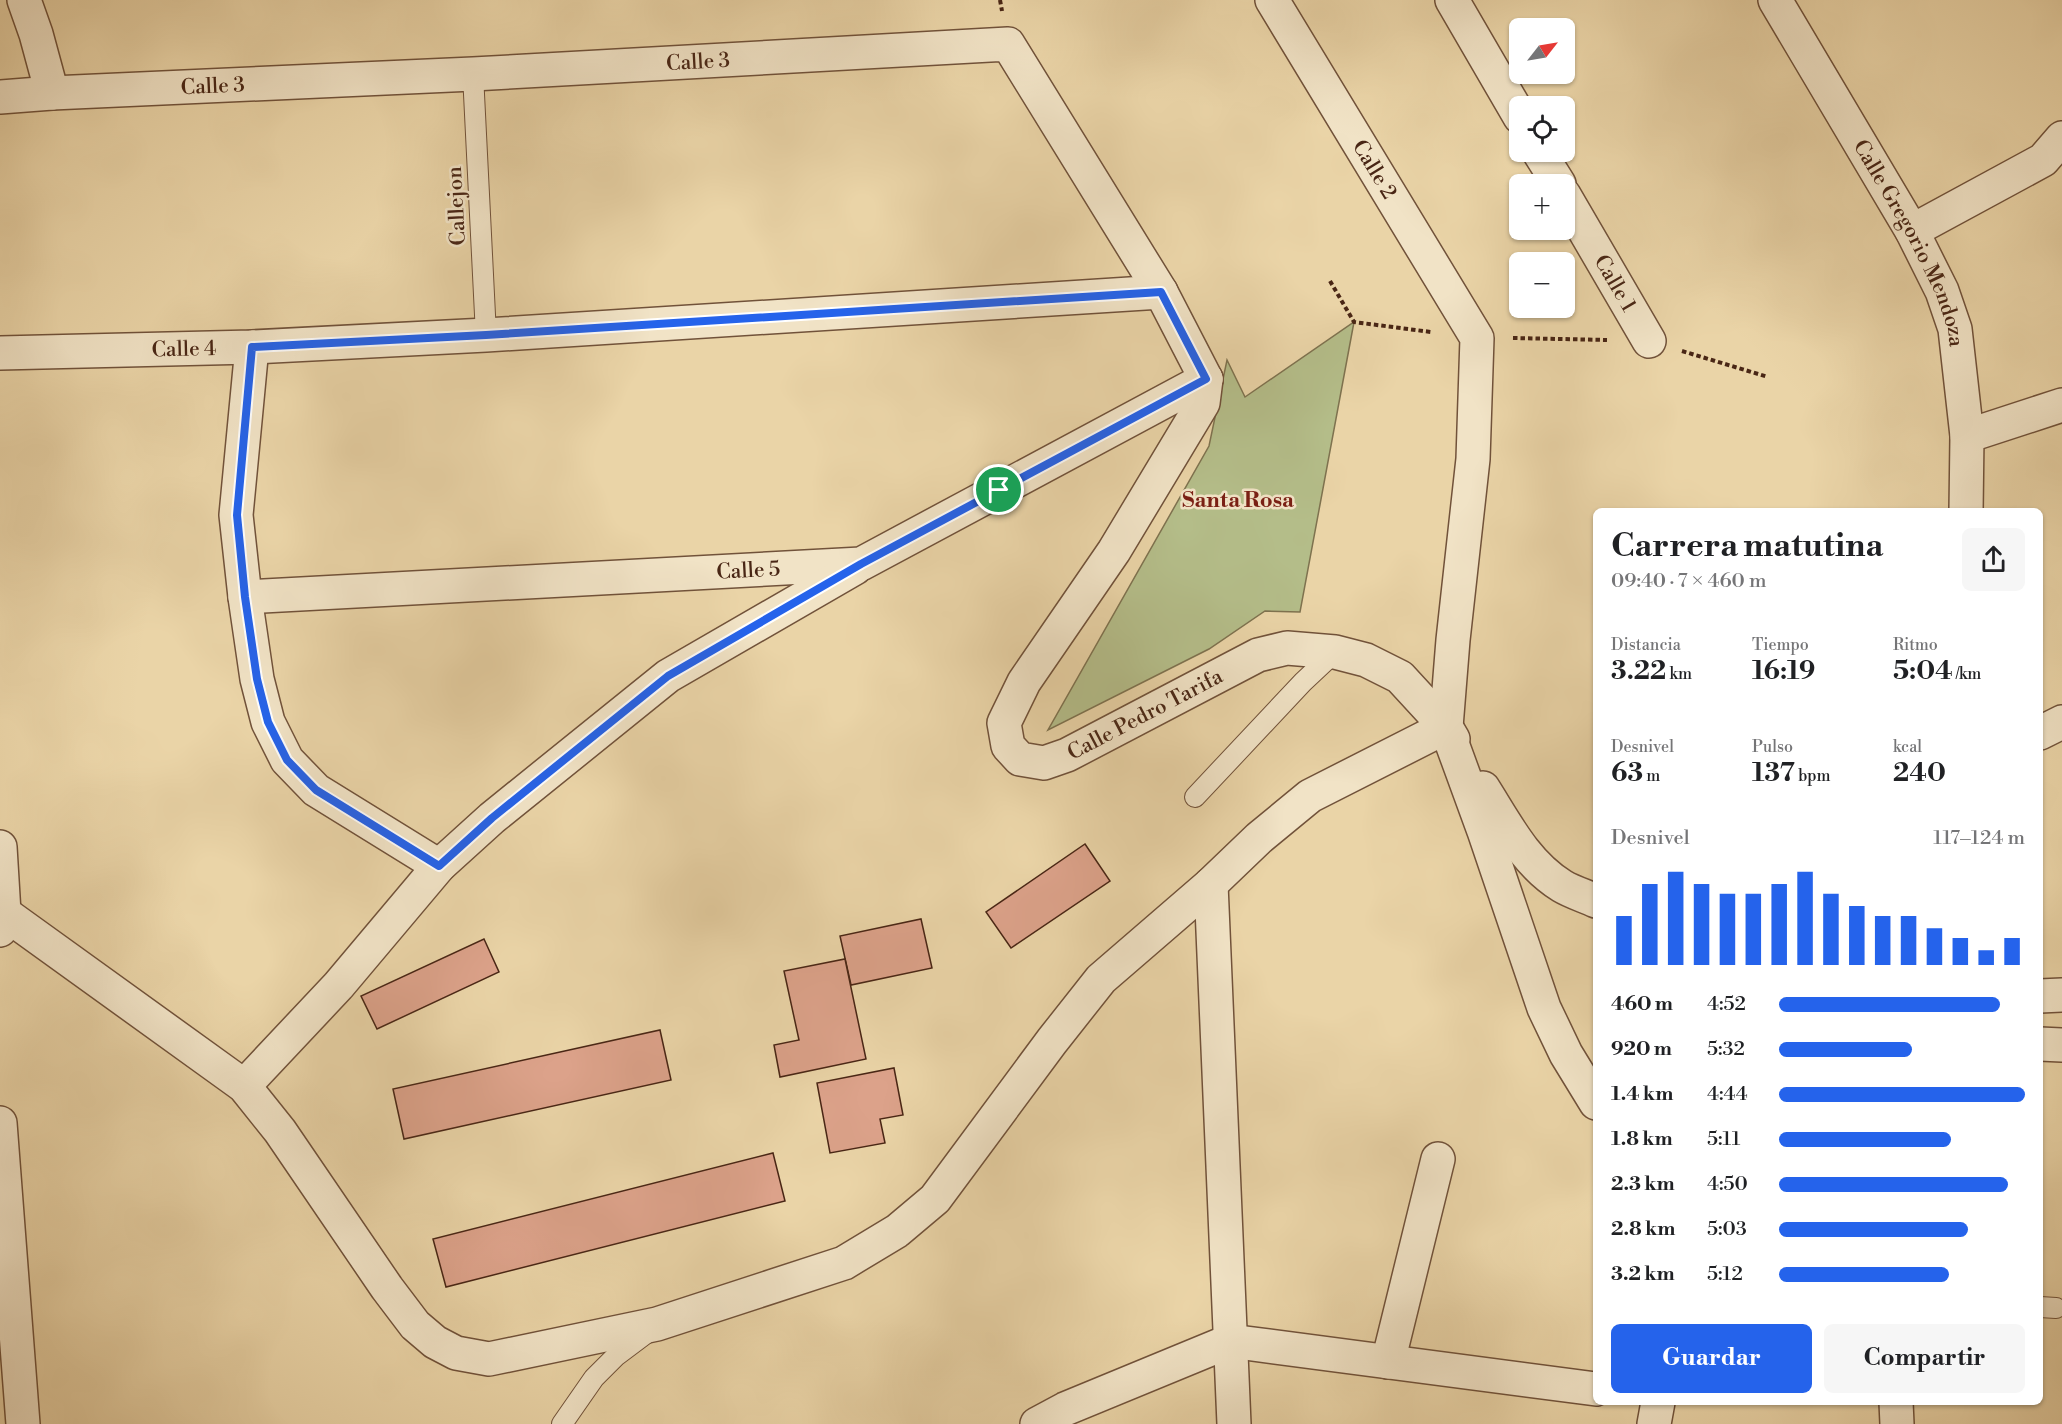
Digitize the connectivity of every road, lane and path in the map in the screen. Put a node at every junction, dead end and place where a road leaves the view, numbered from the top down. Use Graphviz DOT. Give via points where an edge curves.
graph roads {
  1 [pos="24,0"];
  2 [pos="1272,0"];
  3 [pos="1452,0"];
  4 [pos="1775,0"];
  5 [pos="473,74"];
  6 [pos="52,93"];
  7 [pos="0,97"];
  8 [pos="1509,98"];
  9 [pos="2062,138"];
  10 [pos="1575,214"];
  11 [pos="1912,231"];
  12 [pos="1330,281"];
  13 [pos="1161,292"];
  14 [pos="486,335"];
  15 [pos="1477,338"];
  16 [pos="1649,341"];
  17 [pos="252,347"];
  18 [pos="0,353"];
  19 [pos="1206,379"];
  20 [pos="2062,405"];
  21 [pos="1967,436"];
  22 [pos="1966,508"];
  23 [pos="861,564"];
  24 [pos="245,597"];
  25 [pos="1335,651"];
  26 [pos="2062,722"];
  27 [pos="1446,727"];
  28 [pos="2043,732"];
  29 [pos="1195,797"];
  30 [pos="0,848"];
  31 [pos="439,866"];
  32 [pos="1211,884"];
  33 [pos="1593,900"];
  34 [pos="2,922"];
  35 [pos="2062,995"];
  36 [pos="2043,996"];
  37 [pos="2043,1044"];
  38 [pos="2062,1044"];
  39 [pos="244,1086"];
  40 [pos="1593,1098"];
  41 [pos="0,1123"];
  42 [pos="1438,1159"];
  43 [pos="657,1324"];
  44 [pos="1230,1341"];
  45 [pos="1388,1362"];
  46 [pos="1593,1389"];
  47 [pos="1657,1405"];
  48 [pos="1896,1405"];
  49 [pos="1066,1416"];
  50 [pos="23,1424"];
  51 [pos="562,1424"];
  52 [pos="1037,1424"];
  53 [pos="1234,1424"];
  54 [pos="1654,1424"];
  55 [pos="1897,1424"];
  1 -- 6 [label="street"];
  2 -- 15 [label="street, Calle 2"];
  3 -- 8 [label="street"];
  4 -- 11 [label="street, Calle Gregorio Mendoza"];
  5 -- 6 [label="street, Calle 3"];
  5 -- 13 [label="street, Calle 3" via="1008,44"];
  5 -- 14 [label="lane, Callejon"];
  6 -- 7 [label="street, Calle 3"];
  9 -- 11 [label="street" via="2043,159"];
  10 -- 16 [label="street, Calle 1"];
  11 -- 21 [label="street, Calle Gregorio Mendoza" via="1942,291 1955,329"];
  12 -- 15 [label="path" via="1354,322"];
  13 -- 14 [label="street, Calle 4"];
  13 -- 19 [label="street, Calle 3"];
  14 -- 17 [label="street, Calle 4"];
  15 -- 27 [label="street" via="1473,459"];
  17 -- 18 [label="street, Calle 4"];
  17 -- 24 [label="street" via="237,515"];
  19 -- 23 [label="street, Calle 5"];
  19 -- 25 [label="street, Calle Pedro Tarifa" via="1203,403 1197,413 1114,551 1024,682 1004,723 1008,746 1020,759 1044,763 1067,755 1258,655 1287,648"];
  20 -- 21 [label="street"];
  21 -- 22 [label="street, Calle Gregorio Mendoza"];
  23 -- 24 [label="street, Calle 5"];
  23 -- 31 [label="street" via="668,676 492,818"];
  24 -- 31 [label="street" via="268,722 287,760 316,790"];
  25 -- 27 [label="street, Calle Pedro Tarifa" via="1366,660 1400,677"];
  25 -- 29 [label="lane"];
  26 -- 28 [label="street"];
  27 -- 32 [label="street" via="1310,796"];
  27 -- 33 [label="street, Calle Pedro Tarifa" via="1521,849 1562,886"];
  27 -- 40 [label="street" via="1544,1008"];
  30 -- 34 [label="street"];
  31 -- 39 [label="street" via="338,986"];
  32 -- 43 [label="street" via="1101,980 934,1199 897,1231 844,1263"];
  32 -- 44 [label="street"];
  34 -- 39 [label="street"];
  35 -- 36 [label="street"];
  37 -- 38 [label="street"];
  39 -- 43 [label="street" via="280,1131 408,1316 435,1342 456,1353 489,1359"];
  41 -- 50 [label="street"];
  42 -- 45 [label="street"];
  43 -- 51 [label="lane" via="594,1378"];
  44 -- 45 [label="street"];
  44 -- 49 [label="street"];
  44 -- 53 [label="street"];
  45 -- 46 [label="street"];
  47 -- 54 [label="street"];
  48 -- 55 [label="street"];
  49 -- 52 [label="street"];
}
